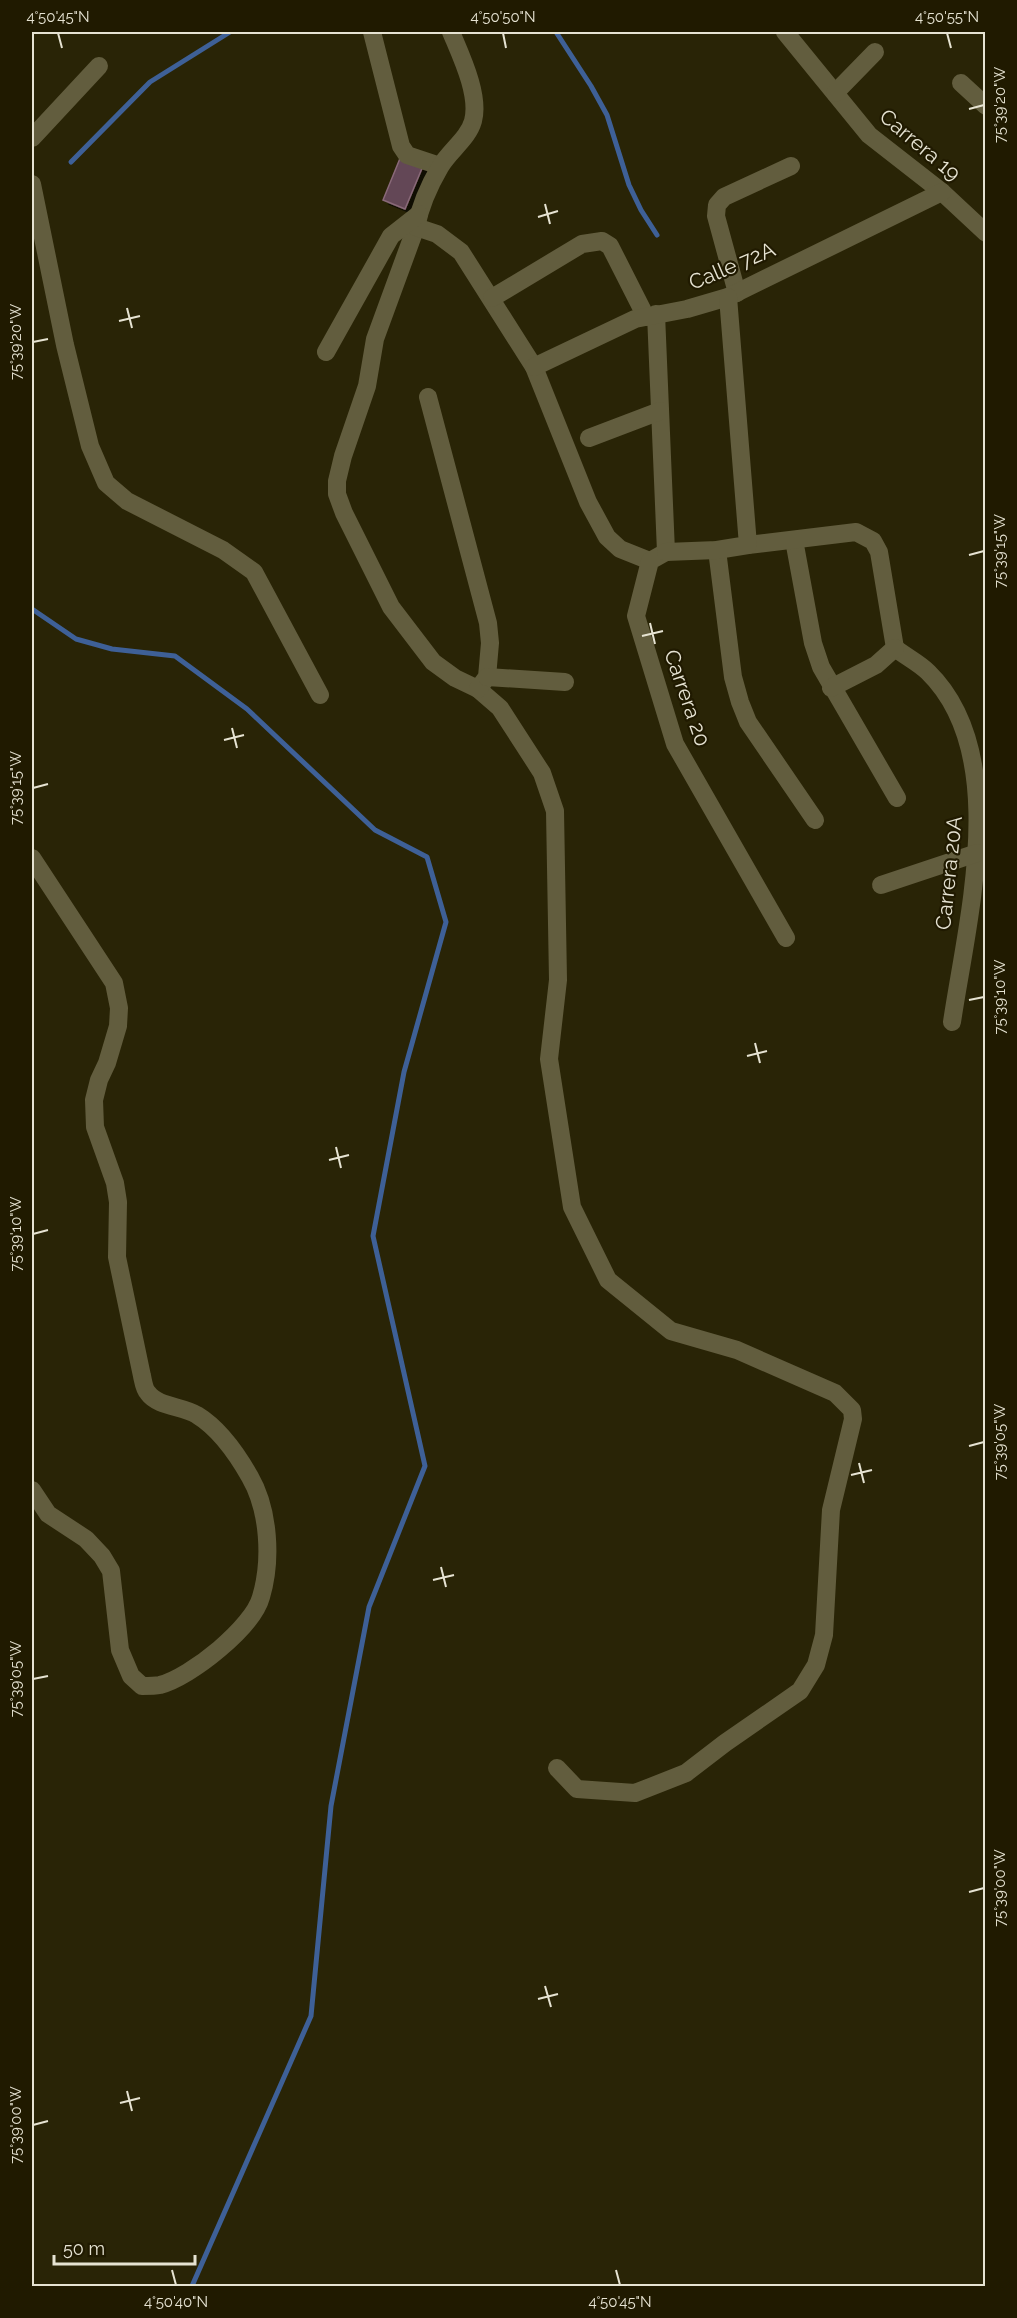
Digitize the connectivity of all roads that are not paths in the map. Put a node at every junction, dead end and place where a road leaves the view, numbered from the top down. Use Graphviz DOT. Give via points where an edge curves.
graph roads {
  1 [pos="372,32"];
  2 [pos="452,32"];
  3 [pos="785,32"];
  4 [pos="875,52"];
  5 [pos="99,66"];
  6 [pos="961,83"];
  7 [pos="835,93"];
  8 [pos="986,106"];
  9 [pos="32,138"];
  10 [pos="440,166"];
  11 [pos="791,166"];
  12 [pos="32,184"];
  13 [pos="942,192"];
  14 [pos="418,221"];
  15 [pos="986,233"];
  16 [pos="732,295"];
  17 [pos="492,298"];
  18 [pos="651,315"];
  19 [pos="326,352"];
  20 [pos="534,367"];
  21 [pos="428,398"];
  22 [pos="660,411"];
  23 [pos="589,438"];
  24 [pos="794,540"];
  25 [pos="748,545"];
  26 [pos="717,550"];
  27 [pos="666,552"];
  28 [pos="650,561"];
  29 [pos="895,648"];
  30 [pos="565,682"];
  31 [pos="482,683"];
  32 [pos="831,688"];
  33 [pos="320,695"];
  34 [pos="897,798"];
  35 [pos="815,820"];
  36 [pos="977,853"];
  37 [pos="32,858"];
  38 [pos="881,885"];
  39 [pos="786,939"];
  40 [pos="952,1022"];
  41 [pos="32,1490"];
  42 [pos="557,1768"];
  1 -- 10 [label="street" via="401,146 407,155"];
  2 -- 10 [label="street" via="468,76 474,103 473,122"];
  3 -- 7 [label="street, Carrera 19"];
  4 -- 7 [label="street"];
  5 -- 9 [label="street"];
  6 -- 8 [label="street"];
  7 -- 13 [label="street, Carrera 19" via="869,135"];
  10 -- 14 [label="street"];
  11 -- 16 [label="street" via="724,197 717,205"];
  12 -- 33 [label="street" via="90,446 106,483 127,501 223,550 254,572"];
  13 -- 15 [label="street, Carrera 19"];
  13 -- 16 [label="street, Calle 72A"];
  14 -- 17 [label="street" via="461,252"];
  14 -- 19 [label="street" via="391,236"];
  14 -- 31 [label="street" via="375,339 367,386 342,456 338,494 391,607 433,662 454,678"];
  16 -- 18 [label="street, Calle 72A"];
  16 -- 25 [label="street"];
  17 -- 18 [label="street" via="582,244 602,241 610,246"];
  17 -- 20 [label="street"];
  18 -- 20 [label="street, Calle 72A"];
  18 -- 22 [label="street"];
  20 -- 28 [label="street" via="588,502 607,537 620,549"];
  21 -- 31 [label="street" via="488,623 490,643"];
  22 -- 23 [label="street"];
  22 -- 27 [label="street"];
  24 -- 25 [label="street"];
  24 -- 29 [label="street" via="856,532 873,541 879,552"];
  24 -- 32 [label="street" via="813,643"];
  25 -- 26 [label="street"];
  26 -- 27 [label="street"];
  26 -- 35 [label="street" via="733,677 740,702 748,722"];
  27 -- 28 [label="street"];
  28 -- 39 [label="street, Carrera 20" via="636,616 675,744"];
  29 -- 32 [label="street" via="876,665"];
  29 -- 36 [label="street, Carrera 20A" via="939,685 966,734 976,780"];
  30 -- 31 [label="street"];
  31 -- 42 [label="street" via="542,773 555,811 558,980 549,1059 572,1207 608,1280 671,1331 737,1350 835,1393 852,1410 853,1419 831,1510 824,1635 816,1665 800,1691 686,1773 635,1793 577,1790"];
  32 -- 34 [label="street"];
  36 -- 38 [label="street"];
  36 -- 40 [label="street, Carrera 20A"];
  37 -- 41 [label="street" via="114,983 118,1026 94,1100 95,1127 115,1183 117,1257 142,1376 148,1393 164,1404 199,1416 224,1438 251,1478 268,1530 261,1598 243,1626 201,1664 160,1685 142,1686 131,1676 120,1650 111,1571 86,1539 48,1514"];
}
